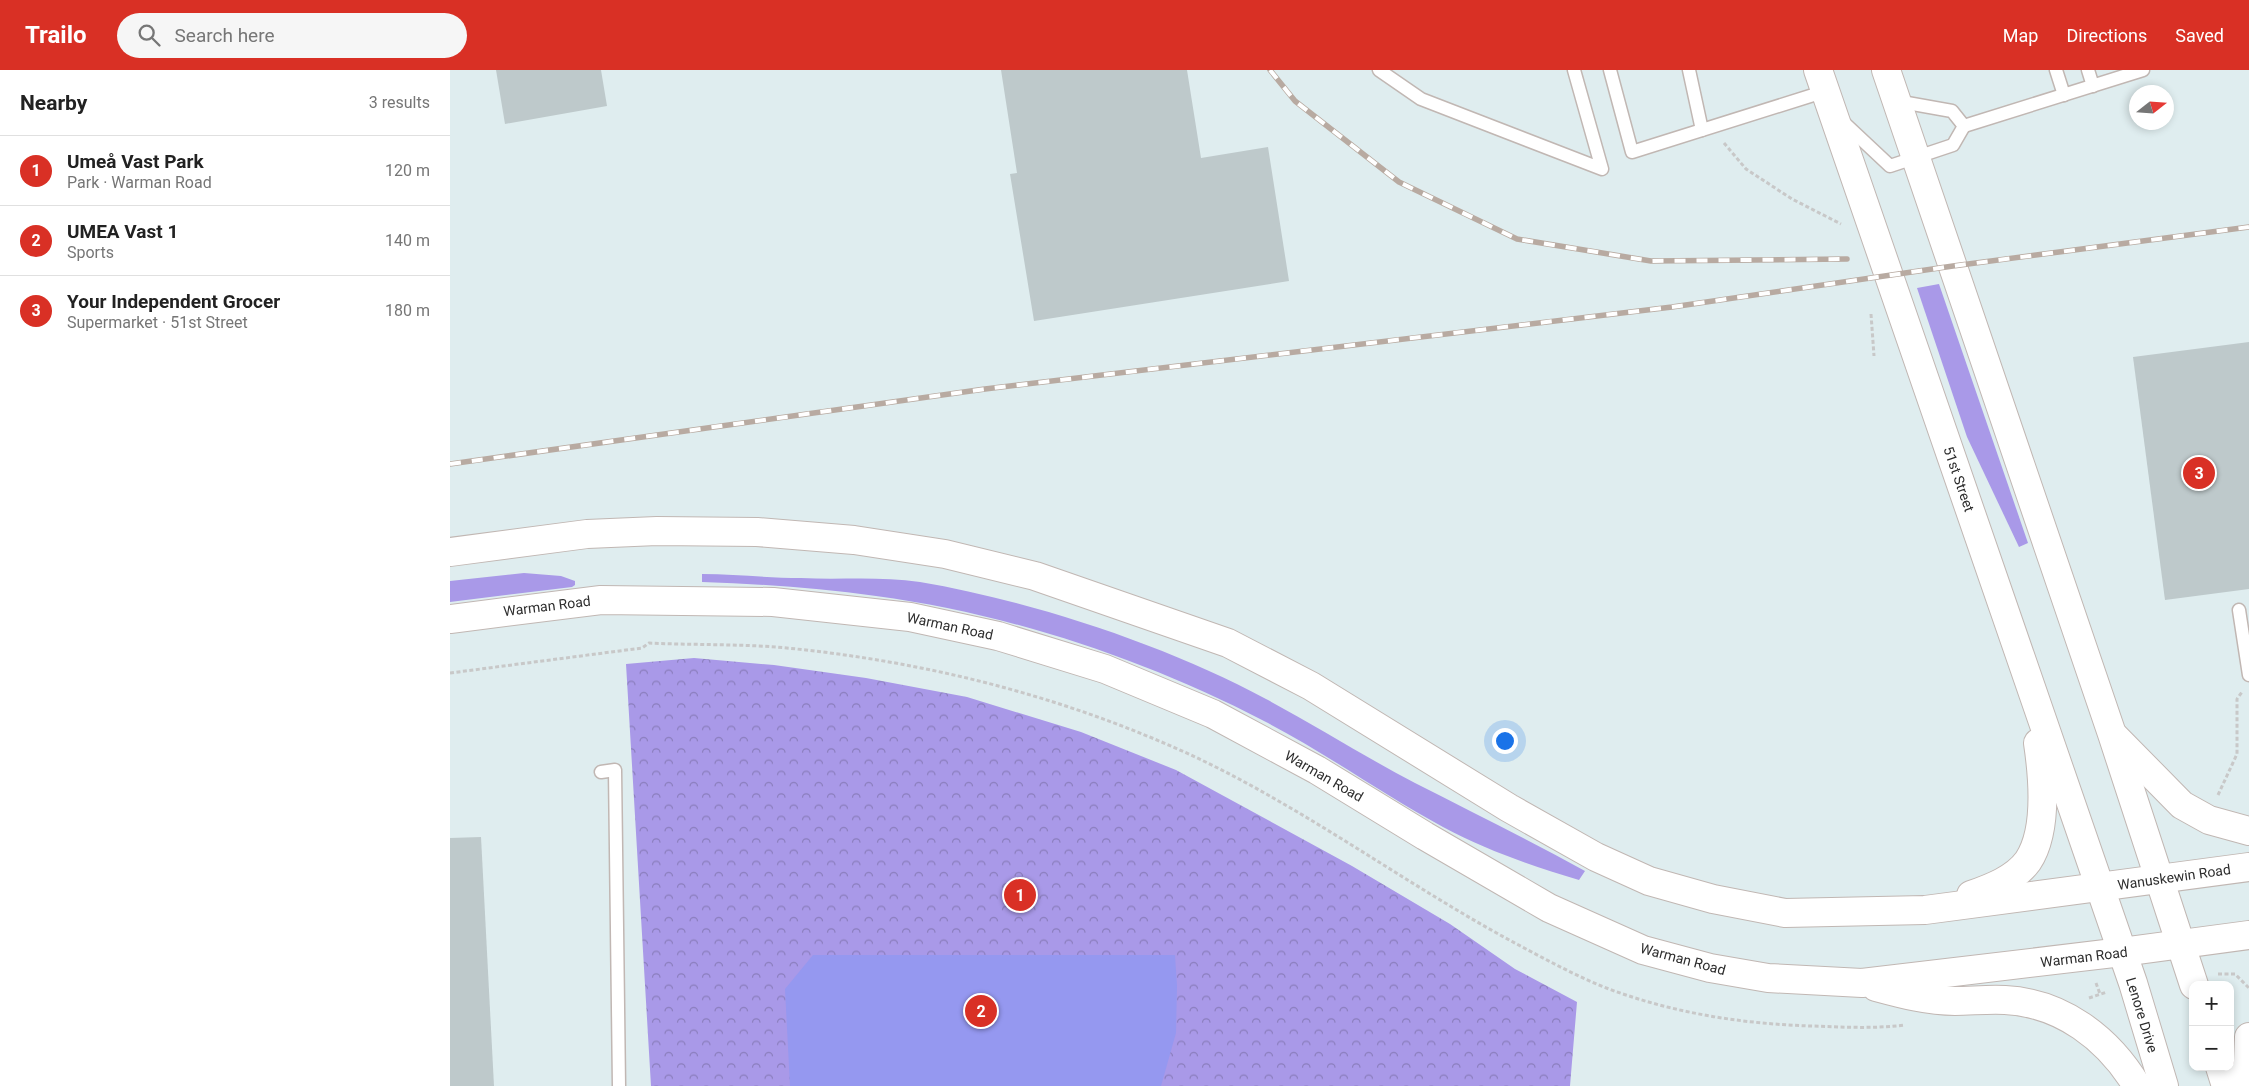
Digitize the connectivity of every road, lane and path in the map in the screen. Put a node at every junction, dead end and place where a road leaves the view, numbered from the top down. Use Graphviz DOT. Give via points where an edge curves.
graph roads {
  1 [pos="1379,70"];
  2 [pos="1574,70"];
  3 [pos="1610,70"];
  4 [pos="1689,70"];
  5 [pos="1886,70"];
  6 [pos="2056,70"];
  7 [pos="2088,70"];
  8 [pos="2143,70"];
  9 [pos="2093,86"];
  10 [pos="1826,91"];
  11 [pos="2064,95"];
  12 [pos="1896,101"];
  13 [pos="1964,126"];
  14 [pos="1706,129"];
  15 [pos="1916,157"];
  16 [pos="1843,225"];
  17 [pos="1871,310"];
  18 [pos="1874,356"];
  19 [pos="450,552"];
  20 [pos="2239,610"];
  21 [pos="450,619"];
  22 [pos="546,660"];
  23 [pos="450,673"];
  24 [pos="2249,675"];
  25 [pos="2028,678"];
  26 [pos="2243,691"];
  27 [pos="2112,734"];
  28 [pos="601,772"];
  29 [pos="2214,802"];
  30 [pos="2249,831"];
  31 [pos="2249,867"];
  32 [pos="2160,879"];
  33 [pos="2100,888"];
  34 [pos="1925,910"];
  35 [pos="2249,935"];
  36 [pos="2182,944"];
  37 [pos="2122,952"];
  38 [pos="2193,981"];
  39 [pos="1862,983"];
  40 [pos="2249,1037"];
  41 [pos="2221,1071"];
  42 [pos="618,1086"];
  43 [pos="2137,1086"];
  44 [pos="2164,1086"];
  45 [pos="2226,1086"];
  46 [pos="2247,1086"];
  1 -- 2 [label="lane" via="1421,99 1602,169"];
  3 -- 14 [label="lane" via="1632,152"];
  4 -- 14 [label="lane"];
  5 -- 12 [label="main road"];
  6 -- 11 [label="lane"];
  7 -- 9 [label="lane"];
  8 -- 9 [label="lane"];
  9 -- 11 [label="lane"];
  10 -- 14 [label="lane"];
  10 -- 15 [label="lane" via="1890,166"];
  10 -- 25 [label="main road, 51st Street"];
  11 -- 13 [label="lane"];
  12 -- 13 [label="lane" via="1952,111"];
  12 -- 15 [label="main road"];
  13 -- 15 [label="lane" via="1953,145"];
  14 -- 16 [label="path" via="1746,169 1792,199"];
  15 -- 27 [label="main road"];
  17 -- 18 [label="path"];
  19 -- 34 [label="main road" via="587,534 657,530 854,540 945,554 1035,576 1228,643 1311,686 1509,808 1596,857 1649,881 1713,900 1785,913"];
  20 -- 24 [label="lane"];
  21 -- 39 [label="main road, Warman Road" via="601,600 773,602 910,617 998,636 1105,669 1213,714 1317,770 1549,908 1643,950 1710,968 1768,978"];
  22 -- 23 [label="path"];
  25 -- 33 [label="main road, 51st Street"];
  25 -- 34 [label="main road" via="2043,781 2039,832 2028,861 2016,874 2002,882"];
  26 -- 29 [label="path" via="2237,699 2237,754"];
  27 -- 30 [label="main road" via="2182,806 2209,820"];
  27 -- 32 [label="main road"];
  28 -- 42 [label="lane" via="615,770"];
  31 -- 32 [label="main road, Wanuskewin Road"];
  32 -- 33 [label="main road, Wanuskewin Road"];
  32 -- 36 [label="main road"];
  33 -- 34 [label="main road"];
  33 -- 37 [label="main road, Lenore Drive"];
  35 -- 36 [label="main road"];
  36 -- 37 [label="main road, Warman Road"];
  36 -- 38 [label="main road"];
  37 -- 39 [label="main road, Warman Road"];
  37 -- 44 [label="main road, Lenore Drive"];
  39 -- 43 [label="main road" via="1909,996 1953,1001 2006,1000 2047,1008 2098,1037"];
  40 -- 46 [label="main road"];
  41 -- 45 [label="main road"];
}
